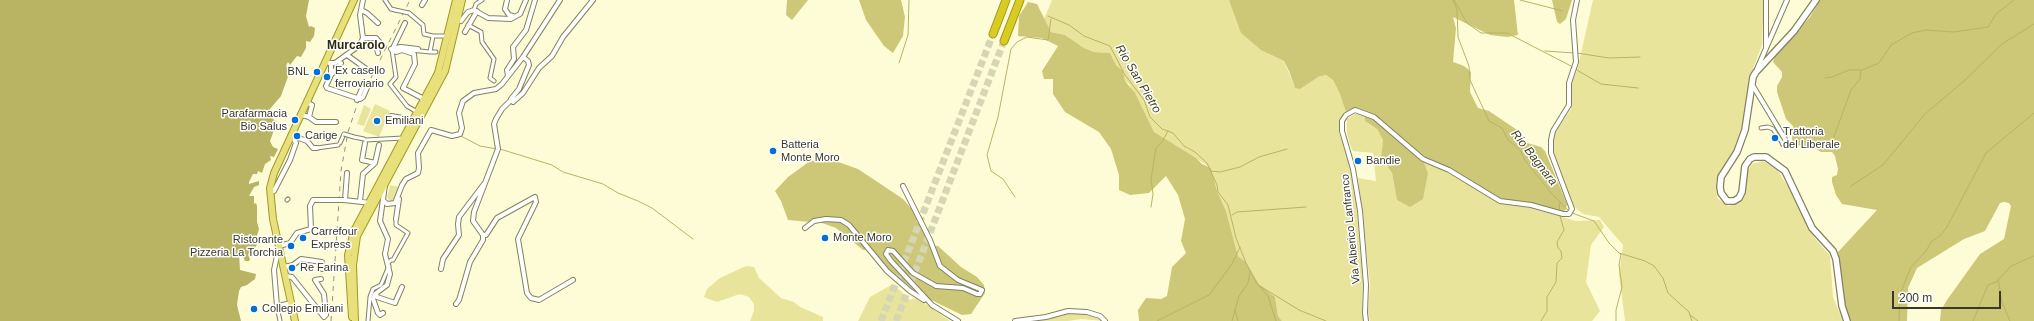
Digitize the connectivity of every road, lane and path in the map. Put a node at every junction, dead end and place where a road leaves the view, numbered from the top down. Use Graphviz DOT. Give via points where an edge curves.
graph roads {
  1 [pos="354,0"];
  2 [pos="363,0"];
  3 [pos="385,0"];
  4 [pos="425,0"];
  5 [pos="456,0"];
  6 [pos="462,0"];
  7 [pos="482,0"];
  8 [pos="506,0"];
  9 [pos="526,0"];
  10 [pos="535,0"];
  11 [pos="560,0"];
  12 [pos="593,0"];
  13 [pos="1006,0"];
  14 [pos="1020,0"];
  15 [pos="1577,0"];
  16 [pos="1766,0"];
  17 [pos="1787,0"];
  18 [pos="1816,0"];
  19 [pos="422,5"];
  20 [pos="361,10"];
  21 [pos="475,11"];
  22 [pos="513,16"];
  23 [pos="461,21"];
  24 [pos="405,23"];
  25 [pos="378,24"];
  26 [pos="468,25"];
  27 [pos="465,32"];
  28 [pos="993,34"];
  29 [pos="433,36"];
  30 [pos="448,36"];
  31 [pos="363,38"];
  32 [pos="1004,41"];
  33 [pos="360,45"];
  34 [pos="383,46"];
  35 [pos="408,48"];
  36 [pos="418,49"];
  37 [pos="1766,49"];
  38 [pos="392,50"];
  39 [pos="430,52"];
  40 [pos="436,52"];
  41 [pos="378,53"];
  42 [pos="347,55"];
  43 [pos="524,56"];
  44 [pos="328,63"];
  45 [pos="341,63"];
  46 [pos="364,68"];
  47 [pos="1756,72"];
  48 [pos="331,75"];
  49 [pos="508,76"];
  50 [pos="494,81"];
  51 [pos="375,85"];
  52 [pos="1752,86"];
  53 [pos="424,99"];
  54 [pos="511,100"];
  55 [pos="308,102"];
  56 [pos="417,112"];
  57 [pos="302,115"];
  58 [pos="391,116"];
  59 [pos="309,117"];
  60 [pos="336,122"];
  61 [pos="411,124"];
  62 [pos="1761,128"];
  63 [pos="292,136"];
  64 [pos="403,138"];
  65 [pos="365,141"];
  66 [pos="1782,144"];
  67 [pos="379,145"];
  68 [pos="316,148"];
  69 [pos="375,163"];
  70 [pos="347,173"];
  71 [pos="384,180"];
  72 [pos="485,181"];
  73 [pos="903,186"];
  74 [pos="270,193"];
  75 [pos="398,197"];
  76 [pos="344,200"];
  77 [pos="360,201"];
  78 [pos="384,201"];
  79 [pos="371,202"];
  80 [pos="396,219"];
  81 [pos="805,228"];
  82 [pos="483,235"];
  83 [pos="279,246"];
  84 [pos="389,264"];
  85 [pos="284,267"];
  86 [pos="441,268"];
  87 [pos="322,269"];
  88 [pos="286,276"];
  89 [pos="320,279"];
  90 [pos="573,280"];
  91 [pos="402,287"];
  92 [pos="376,294"];
  93 [pos="292,303"];
  94 [pos="456,304"];
  95 [pos="277,306"];
  96 [pos="356,306"];
  97 [pos="933,306"];
  98 [pos="378,310"];
  99 [pos="280,321"];
  100 [pos="295,321"];
  101 [pos="351,321"];
  102 [pos="356,321"];
  103 [pos="359,321"];
  104 [pos="368,321"];
  105 [pos="958,321"];
  106 [pos="1015,321"];
  107 [pos="1105,321"];
  108 [pos="1366,321"];
  109 [pos="1847,321"];
  1 -- 44 [label="main road" via="330,51"];
  2 -- 20 [label="street"];
  3 -- 29 [label="street, bridge" via="391,9 409,13 423,25 424,34"];
  4 -- 19 [label="street"];
  5 -- 30 [label="main road"];
  6 -- 71 [label="main road" via="445,71"];
  7 -- 21 [label="street" via="476,4"];
  8 -- 22 [label="street" via="504,9"];
  9 -- 22 [label="street" via="520,14"];
  10 -- 49 [label="street" via="526,30 513,47 514,59 507,70"];
  11 -- 43 [label="street"];
  12 -- 54 [label="street" via="552,56 539,68 523,93 516,101"];
  13 -- 28 [label="highway"];
  14 -- 32 [label="highway"];
  15 -- 108 [label="street, Via Alberico Lanfranco" via="1573,20 1576,62 1569,83 1569,105 1553,130 1551,140 1551,153 1571,212 1560,214 1531,205 1500,201 1449,170 1423,159 1374,116 1360,110 1348,112 1342,121 1360,211"];
  16 -- 37 [label="street"];
  17 -- 37 [label="street"];
  18 -- 47 [label="main road" via="1794,31"];
  20 -- 25 [label="street"];
  20 -- 31 [label="street"];
  21 -- 22 [label="street" via="488,18 511,19"];
  21 -- 23 [label="street" via="468,12"];
  21 -- 26 [label="street"];
  24 -- 38 [label="street"];
  26 -- 27 [label="street"];
  26 -- 50 [label="street" via="481,32 482,42 494,59 490,78"];
  29 -- 30 [label="street"];
  29 -- 39 [label="street"];
  30 -- 53 [label="main road" via="438,73"];
  31 -- 33 [label="street"];
  31 -- 34 [label="street" via="376,38"];
  33 -- 41 [label="street" via="376,45"];
  33 -- 42 [label="street"];
  35 -- 36 [label="street"];
  35 -- 38 [label="street"];
  35 -- 39 [label="street"];
  37 -- 47 [label="street"];
  38 -- 53 [label="street" via="413,53 416,58 415,64 403,88"];
  38 -- 56 [label="street" via="396,77 390,84 407,106"];
  39 -- 40 [label="street"];
  42 -- 44 [label="street" via="335,63"];
  42 -- 46 [label="street"];
  43 -- 49 [label="street"];
  43 -- 54 [label="street" via="528,60 528,69"];
  44 -- 48 [label="street"];
  44 -- 55 [label="main road"];
  45 -- 48 [label="street"];
  47 -- 52 [label="main road"];
  48 -- 51 [label="street" via="326,88 357,100 363,97 369,83"];
  49 -- 75 [label="street" via="496,89 474,93 463,101 459,113 462,130 458,135 452,136 431,130 418,153 418,173 406,179"];
  52 -- 66 [label="street" via="1785,139 1786,144"];
  52 -- 109 [label="main road" via="1745,130 1737,152 1721,177 1721,193 1727,201 1739,198 1745,166 1754,157 1766,157 1781,167 1792,184 1812,228 1836,259 1842,306"];
  53 -- 56 [label="main road"];
  54 -- 72 [label="street" via="502,109 494,124 498,149"];
  55 -- 57 [label="main road"];
  55 -- 59 [label="street" via="312,106"];
  56 -- 61 [label="main road"];
  57 -- 59 [label="street"];
  57 -- 63 [label="main road"];
  58 -- 61 [label="street" via="403,118"];
  59 -- 60 [label="street" via="316,122"];
  61 -- 64 [label="main road"];
  62 -- 66 [label="street" via="1773,129"];
  63 -- 68 [label="street" via="307,141"];
  63 -- 74 [label="main road" via="271,181"];
  63 -- 74 [label="street" via="296,143 290,160 274,191"];
  64 -- 65 [label="street"];
  64 -- 71 [label="main road"];
  65 -- 68 [label="street, bridge" via="344,134 339,144"];
  65 -- 69 [label="street" via="362,160"];
  67 -- 69 [label="street"];
  69 -- 77 [label="street" via="363,174"];
  70 -- 76 [label="street"];
  71 -- 78 [label="street"];
  71 -- 79 [label="main road"];
  72 -- 82 [label="street" via="473,216 475,225"];
  72 -- 86 [label="street" via="459,217 459,235 443,259"];
  73 -- 97 [label="street" via="931,240 940,266 954,278 982,290 982,293 977,294 963,288 936,286 913,273 893,251 886,251 891,261"];
  74 -- 83 [label="main road" via="269,203"];
  75 -- 78 [label="street" via="392,204"];
  75 -- 80 [label="street"];
  76 -- 77 [label="street"];
  76 -- 83 [label="street, bridge" via="312,201 310,230 297,233 290,243"];
  77 -- 79 [label="street"];
  78 -- 84 [label="street" via="380,221 388,239 385,254"];
  79 -- 96 [label="main road" via="355,245 353,265"];
  79 -- 101 [label="main road" via="354,231 350,244 348,266"];
  80 -- 84 [label="street" via="396,225 408,233"];
  81 -- 97 [label="street" via="814,220 841,220 849,225 888,272"];
  82 -- 90 [label="street" via="486,235 497,218 535,196 536,202 518,239 527,293 531,298 539,300"];
  82 -- 94 [label="street" via="483,240 470,262"];
  83 -- 85 [label="main road"];
  83 -- 95 [label="street" via="274,270"];
  84 -- 92 [label="street" via="389,282"];
  84 -- 104 [label="street" via="381,284 374,289 370,297"];
  85 -- 87 [label="street" via="293,265 301,259 322,262"];
  85 -- 88 [label="main road"];
  88 -- 89 [label="street" via="292,277 324,317 324,294 315,280"];
  88 -- 93 [label="main road"];
  91 -- 92 [label="street" via="395,303 377,297"];
  92 -- 98 [label="street" via="373,299"];
  93 -- 95 [label="street"];
  93 -- 100 [label="main road"];
  95 -- 99 [label="street"];
  96 -- 102 [label="main road"];
  96 -- 103 [label="main road"];
  97 -- 105 [label="street"];
  106 -- 107 [label="street" via="1068,311 1087,312 1100,316"];
}
